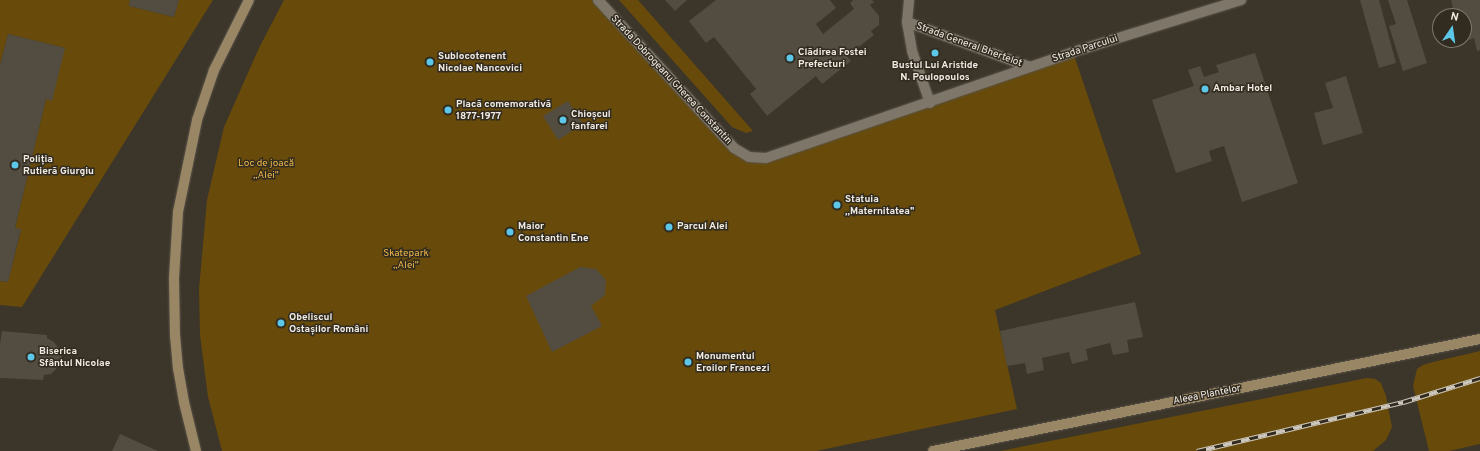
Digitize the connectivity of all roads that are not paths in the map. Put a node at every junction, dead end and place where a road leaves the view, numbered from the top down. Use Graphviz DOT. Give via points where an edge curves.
graph roads {
  1 [pos="249,0"];
  2 [pos="598,0"];
  3 [pos="909,0"];
  4 [pos="1241,0"];
  5 [pos="907,22"];
  6 [pos="1030,67"];
  7 [pos="930,103"];
  8 [pos="1480,339"];
  9 [pos="196,451"];
  10 [pos="933,451"];
  1 -- 9 [label="main road" via="214,70 197,120 178,212 174,278 175,336 184,402"];
  2 -- 7 [label="street, Strada Dobrogeanu Gherea Constantin" via="734,148 749,158 766,158"];
  3 -- 5 [label="street, Strada General Bhertelot"];
  4 -- 6 [label="street, Strada Parcului"];
  5 -- 6 [label="street, Strada General Bhertelot"];
  5 -- 7 [label="street, Strada General Bhertelot" via="912,51"];
  6 -- 7 [label="street, Strada Parcului"];
  8 -- 10 [label="main road, Aleea Plantelor"];
}
